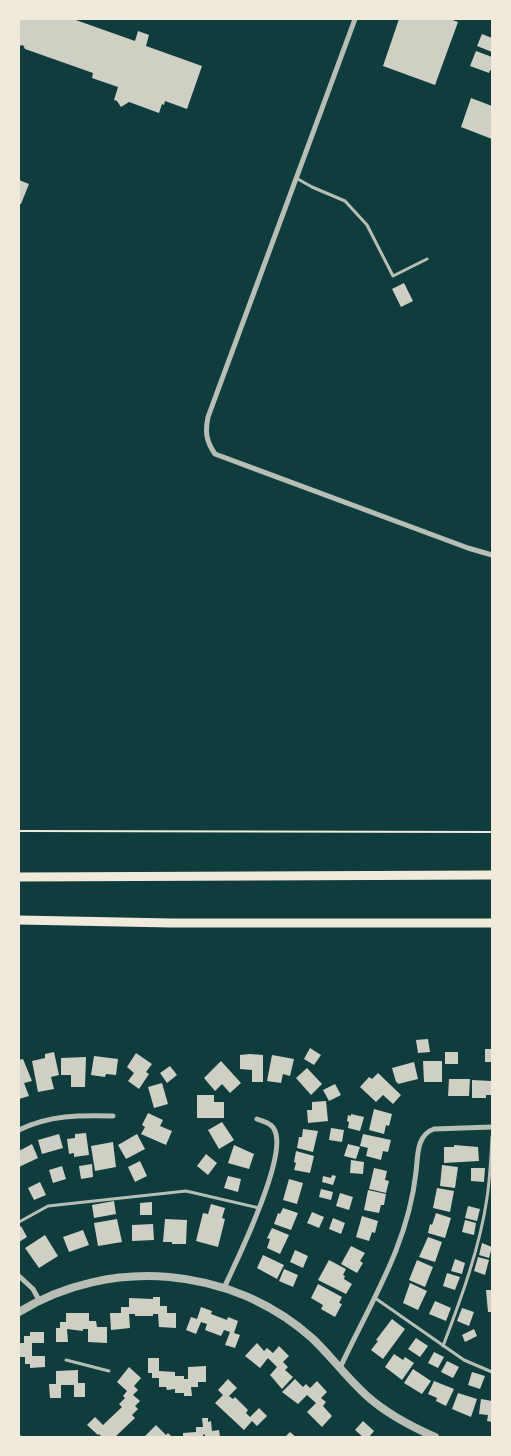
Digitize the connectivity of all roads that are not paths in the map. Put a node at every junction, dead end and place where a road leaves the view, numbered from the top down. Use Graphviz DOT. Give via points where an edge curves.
graph roads {
  1 [pos="355,19"];
  2 [pos="296,178"];
  3 [pos="427,259"];
  4 [pos="492,555"];
  5 [pos="492,875"];
  6 [pos="19,877"];
  7 [pos="19,920"];
  8 [pos="492,923"];
  9 [pos="113,1116"];
  10 [pos="257,1119"];
  11 [pos="492,1127"];
  12 [pos="19,1130"];
  13 [pos="492,1137"];
  14 [pos="260,1208"];
  15 [pos="19,1222"];
  16 [pos="19,1276"];
  17 [pos="224,1288"];
  18 [pos="375,1298"];
  19 [pos="40,1300"];
  20 [pos="19,1312"];
  21 [pos="443,1346"];
  22 [pos="66,1360"];
  23 [pos="339,1369"];
  24 [pos="109,1371"];
  25 [pos="492,1372"];
  26 [pos="435,1437"];
  1 -- 2 [label="street"];
  2 -- 3 [label="lane" via="345,201 367,226 393,276"];
  2 -- 4 [label="street" via="208,417 205,432 208,445 215,454"];
  5 -- 6 [label="main road"];
  7 -- 8 [label="main road"];
  9 -- 12 [label="street" via="62,1116"];
  10 -- 14 [label="street" via="271,1124 277,1137"];
  11 -- 18 [label="street" via="439,1128 427,1132 419,1147 406,1226"];
  13 -- 21 [label="lane" via="487,1198 472,1262"];
  14 -- 15 [label="lane" via="186,1191 48,1206"];
  14 -- 17 [label="street"];
  16 -- 19 [label="street"];
  17 -- 19 [label="street" via="172,1276 124,1276 80,1285"];
  17 -- 23 [label="street" via="267,1306 289,1320 312,1339"];
  18 -- 21 [label="lane"];
  18 -- 23 [label="street"];
  19 -- 20 [label="street"];
  21 -- 25 [label="lane" via="464,1360"];
  22 -- 24 [label="lane"];
  23 -- 26 [label="street" via="384,1410"];
}
